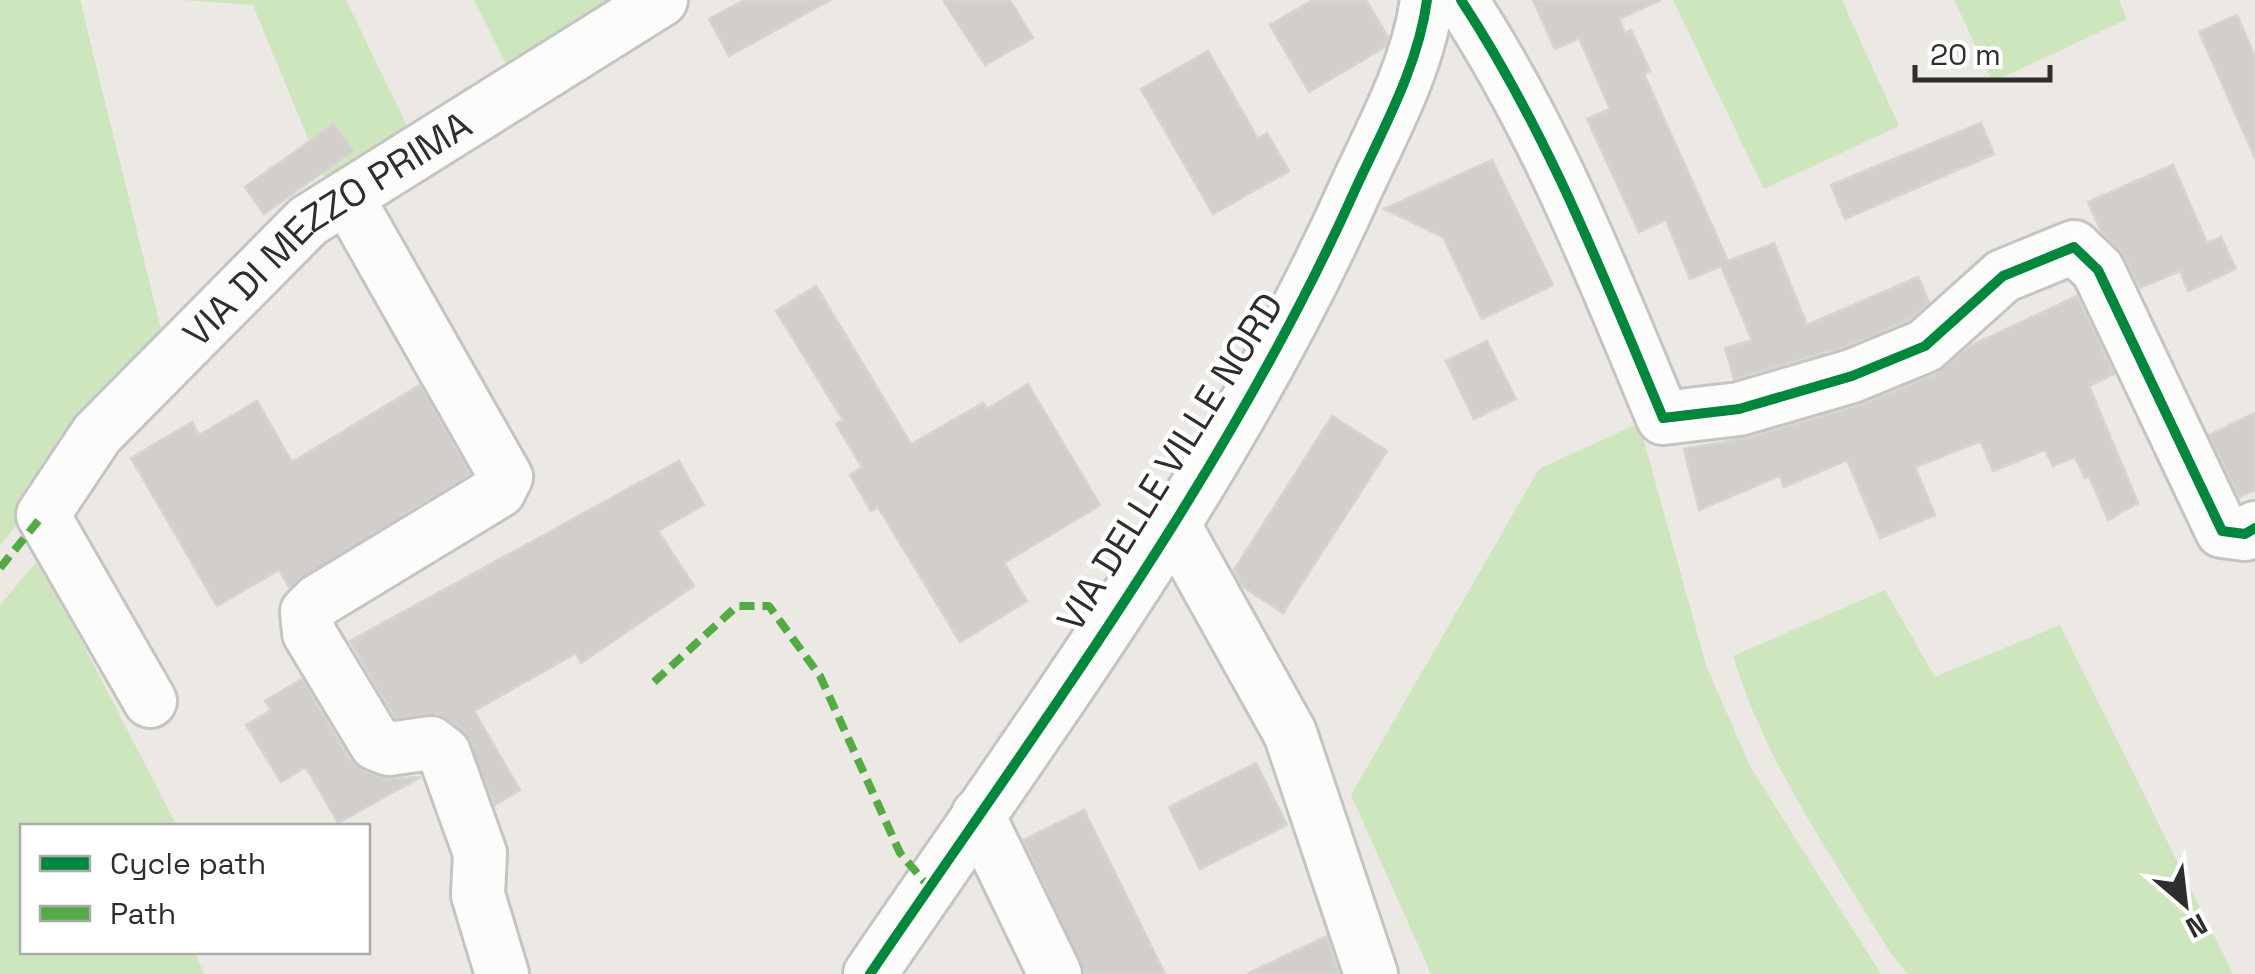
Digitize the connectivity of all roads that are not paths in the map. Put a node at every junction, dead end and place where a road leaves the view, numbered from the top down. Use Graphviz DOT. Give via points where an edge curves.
graph roads {
  1 [pos="661,0"];
  2 [pos="1427,0"];
  3 [pos="1461,0"];
  4 [pos="347,196"];
  5 [pos="1175,527"];
  6 [pos="2255,528"];
  7 [pos="150,701"];
  8 [pos="978,814"];
  9 [pos="502,974"];
  10 [pos="870,974"];
  11 [pos="1055,974"];
  12 [pos="1371,974"];
  1 -- 4 [label="street, VIA DI MEZZO PRIMA"];
  2 -- 5 [label="street, VIA DELLE VILLE NORD" via="1422,35 1307,298"];
  3 -- 6 [label="street" via="1560,174 1663,418 1739,409 1870,369 1925,346 2003,276 2074,247 2098,270 2222,531 2245,534"];
  4 -- 7 [label="street, VIA DI MEZZO PRIMA" via="308,220 97,434 44,515"];
  4 -- 9 [label="street" via="506,478 499,490 318,600 307,612 309,633 376,744 388,749 430,743 444,753 480,853 478,894"];
  5 -- 8 [label="street, VIA DELLE VILLE NORD"];
  5 -- 12 [label="street" via="1290,733"];
  8 -- 10 [label="street, VIA DELLE VILLE NORD"];
  8 -- 11 [label="street"];
}
